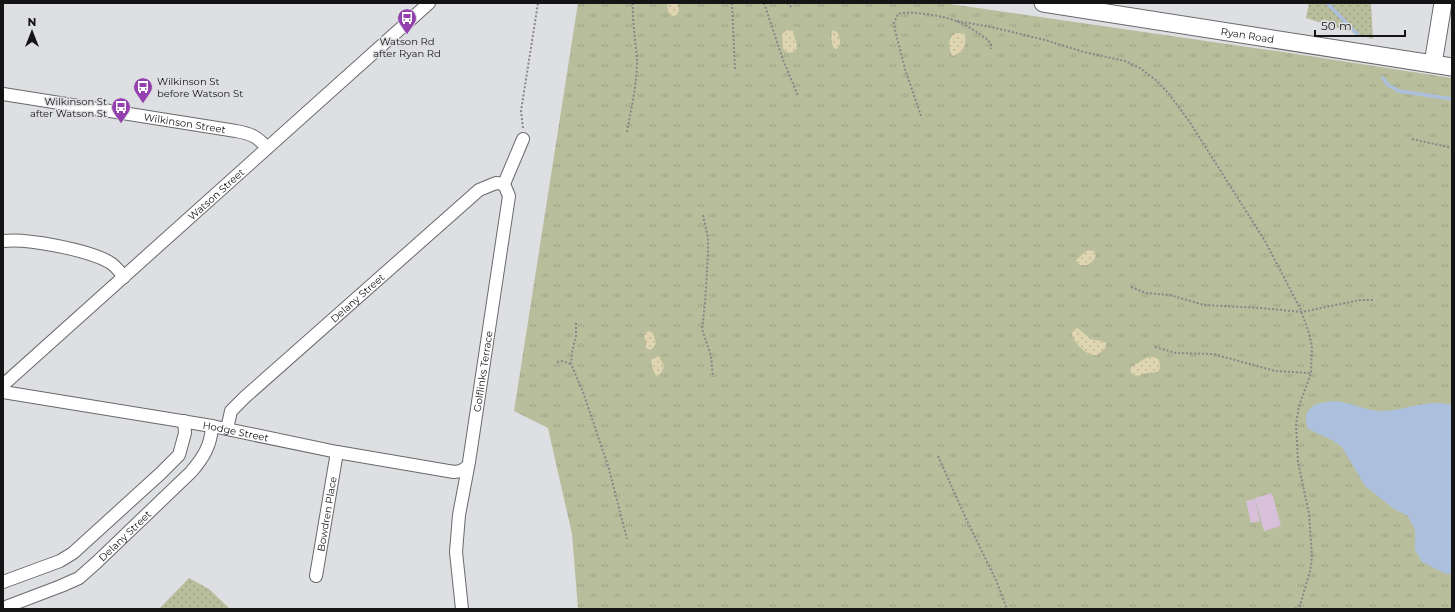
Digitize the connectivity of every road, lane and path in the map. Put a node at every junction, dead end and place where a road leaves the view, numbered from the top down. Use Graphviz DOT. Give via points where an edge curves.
graph roads {
  1 [pos="429,3"];
  2 [pos="538,3"];
  3 [pos="633,3"];
  4 [pos="732,3"];
  5 [pos="764,3"];
  6 [pos="787,3"];
  7 [pos="1043,3"];
  8 [pos="1442,3"];
  9 [pos="1076,6"];
  10 [pos="791,7"];
  11 [pos="957,21"];
  12 [pos="991,49"];
  13 [pos="1433,64"];
  14 [pos="1452,67"];
  15 [pos="735,70"];
  16 [pos="3,94"];
  17 [pos="798,96"];
  18 [pos="921,116"];
  19 [pos="627,132"];
  20 [pos="1412,139"];
  21 [pos="523,140"];
  22 [pos="267,148"];
  23 [pos="1452,148"];
  24 [pos="504,184"];
  25 [pos="703,215"];
  26 [pos="3,241"];
  27 [pos="124,277"];
  28 [pos="1131,287"];
  29 [pos="1373,300"];
  30 [pos="1302,312"];
  31 [pos="576,323"];
  32 [pos="1155,347"];
  33 [pos="557,362"];
  34 [pos="571,364"];
  35 [pos="1311,373"];
  36 [pos="713,377"];
  37 [pos="3,385"];
  38 [pos="3,392"];
  39 [pos="184,421"];
  40 [pos="212,426"];
  41 [pos="227,429"];
  42 [pos="337,452"];
  43 [pos="938,456"];
  44 [pos="467,467"];
  45 [pos="627,539"];
  46 [pos="316,576"];
  47 [pos="3,582"];
  48 [pos="1300,604"];
  49 [pos="3,608"];
  50 [pos="462,609"];
  51 [pos="1007,609"];
  52 [pos="1294,609"];
  53 [pos="1299,609"];
  1 -- 22 [label="street, Watson Street"];
  2 -- 21 [label="path" via="521,110"];
  3 -- 19 [label="path" via="637,62"];
  4 -- 15 [label="path"];
  5 -- 17 [label="path"];
  6 -- 10 [label="path"];
  7 -- 9 [label="street, Ryan Road"];
  8 -- 13 [label="street"];
  9 -- 13 [label="street, Ryan Road"];
  11 -- 12 [label="path" via="988,40"];
  11 -- 18 [label="path" via="907,12 898,14 895,18 901,55"];
  11 -- 30 [label="path" via="991,27 1125,61 1140,68 1157,81 1190,121 1241,202 1272,252"];
  13 -- 14 [label="street, Ryan Road"];
  16 -- 22 [label="street, Wilkinson Street" via="252,134"];
  20 -- 23 [label="path"];
  21 -- 24 [label="street"];
  22 -- 27 [label="street, Watson Street"];
  24 -- 41 [label="street, Delany Street" via="496,183 479,190 245,397 231,411"];
  24 -- 44 [label="street, Golflinks Terrace" via="509,196"];
  25 -- 36 [label="path" via="708,238 708,254 702,329 711,356"];
  26 -- 27 [label="street" via="24,241 89,253 111,263"];
  27 -- 37 [label="street, Watson Street"];
  28 -- 30 [label="path" via="1146,293 1170,295 1204,305"];
  29 -- 30 [label="path" via="1360,300"];
  30 -- 35 [label="path" via="1312,346"];
  31 -- 34 [label="path"];
  32 -- 35 [label="path" via="1176,353 1213,354 1275,371"];
  33 -- 34 [label="path"];
  34 -- 45 [label="path" via="606,463"];
  35 -- 48 [label="path" via="1299,406 1296,424 1298,462 1309,514 1312,557"];
  38 -- 39 [label="street, Hodge Street"];
  39 -- 40 [label="street, Hodge Street"];
  39 -- 47 [label="street" via="185,434 179,455 78,547 60,561"];
  40 -- 41 [label="street, Hodge Street"];
  40 -- 49 [label="street, Delany Street" via="212,437 203,457 191,472 79,578"];
  41 -- 42 [label="street, Hodge Street"];
  42 -- 44 [label="street, Hodge Street" via="454,472"];
  42 -- 46 [label="street, Bowdren Place"];
  43 -- 51 [label="path"];
  44 -- 50 [label="street, Golflinks Terrace" via="456,552"];
  48 -- 52 [label="path"];
  48 -- 53 [label="path"];
}
